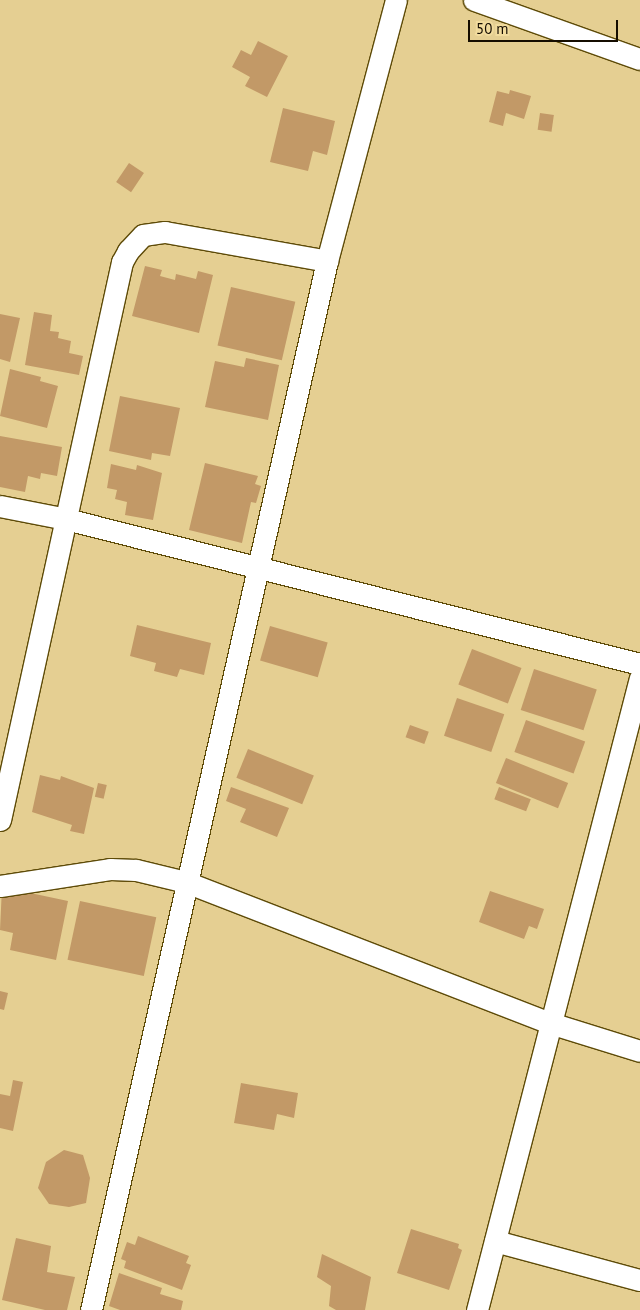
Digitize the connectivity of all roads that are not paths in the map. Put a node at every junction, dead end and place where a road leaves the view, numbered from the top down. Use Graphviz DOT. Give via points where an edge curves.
graph roads {
  1 [pos="396,0"];
  2 [pos="474,0"];
  3 [pos="640,59"];
  4 [pos="327,261"];
  5 [pos="0,506"];
  6 [pos="66,519"];
  7 [pos="260,569"];
  8 [pos="640,664"];
  9 [pos="640,678"];
  10 [pos="8,746"];
  11 [pos="0,820"];
  12 [pos="186,882"];
  13 [pos="0,886"];
  14 [pos="550,1024"];
  15 [pos="640,1051"];
  16 [pos="495,1241"];
  17 [pos="640,1280"];
  18 [pos="91,1310"];
  19 [pos="477,1310"];
  1 -- 4 [label="street"];
  2 -- 3 [label="street"];
  4 -- 6 [label="street" via="165,232 143,235 134,242 122,262"];
  4 -- 7 [label="street"];
  5 -- 6 [label="street"];
  6 -- 7 [label="street"];
  6 -- 10 [label="street"];
  7 -- 8 [label="street"];
  7 -- 12 [label="street"];
  9 -- 14 [label="street"];
  10 -- 11 [label="street"];
  12 -- 13 [label="street" via="136,870 110,869"];
  12 -- 14 [label="street"];
  12 -- 18 [label="street"];
  14 -- 15 [label="street"];
  14 -- 16 [label="street"];
  16 -- 17 [label="street"];
  16 -- 19 [label="street"];
}
